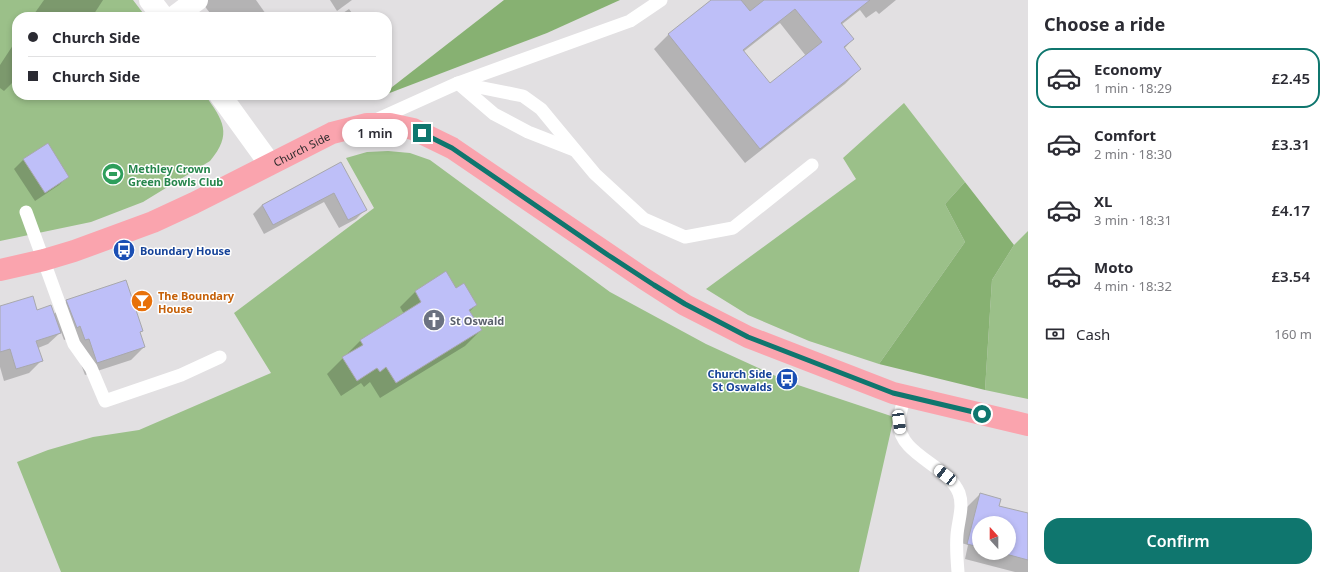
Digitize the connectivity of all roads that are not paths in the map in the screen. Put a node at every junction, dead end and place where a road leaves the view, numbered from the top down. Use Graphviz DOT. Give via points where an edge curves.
graph roads {
  1 [pos="150,0"];
  2 [pos="197,0"];
  3 [pos="662,0"];
  4 [pos="159,12"];
  5 [pos="181,12"];
  6 [pos="458,83"];
  7 [pos="224,100"];
  8 [pos="367,124"];
  9 [pos="576,150"];
  10 [pos="270,164"];
  11 [pos="812,165"];
  12 [pos="26,212"];
  13 [pos="44,260"];
  14 [pos="0,270"];
  15 [pos="220,357"];
  16 [pos="906,396"];
  17 [pos="1028,425"];
  18 [pos="958,572"];
  1 -- 4 [label="street"];
  2 -- 5 [label="street"];
  3 -- 6 [label="lane" via="630,21"];
  6 -- 8 [label="lane"];
  6 -- 9 [label="lane" via="494,114 528,132"];
  6 -- 9 [label="lane" via="523,96 540,109"];
  7 -- 10 [label="street"];
  8 -- 10 [label="main road, Church Side" via="332,133"];
  8 -- 16 [label="main road, Church Side" via="390,124 413,129 452,148 643,278 685,304 748,337"];
  9 -- 11 [label="lane" via="595,174 644,219 685,238 733,228"];
  10 -- 13 [label="main road, Church Side" via="153,222 74,252"];
  12 -- 13 [label="lane"];
  13 -- 14 [label="main road, Church Side"];
  13 -- 15 [label="lane" via="74,344 91,368 106,401 181,375"];
  16 -- 17 [label="main road, Church Side"];
  16 -- 18 [label="lane" via="899,422 904,440 954,483 959,494 961,506 957,536"];
}
